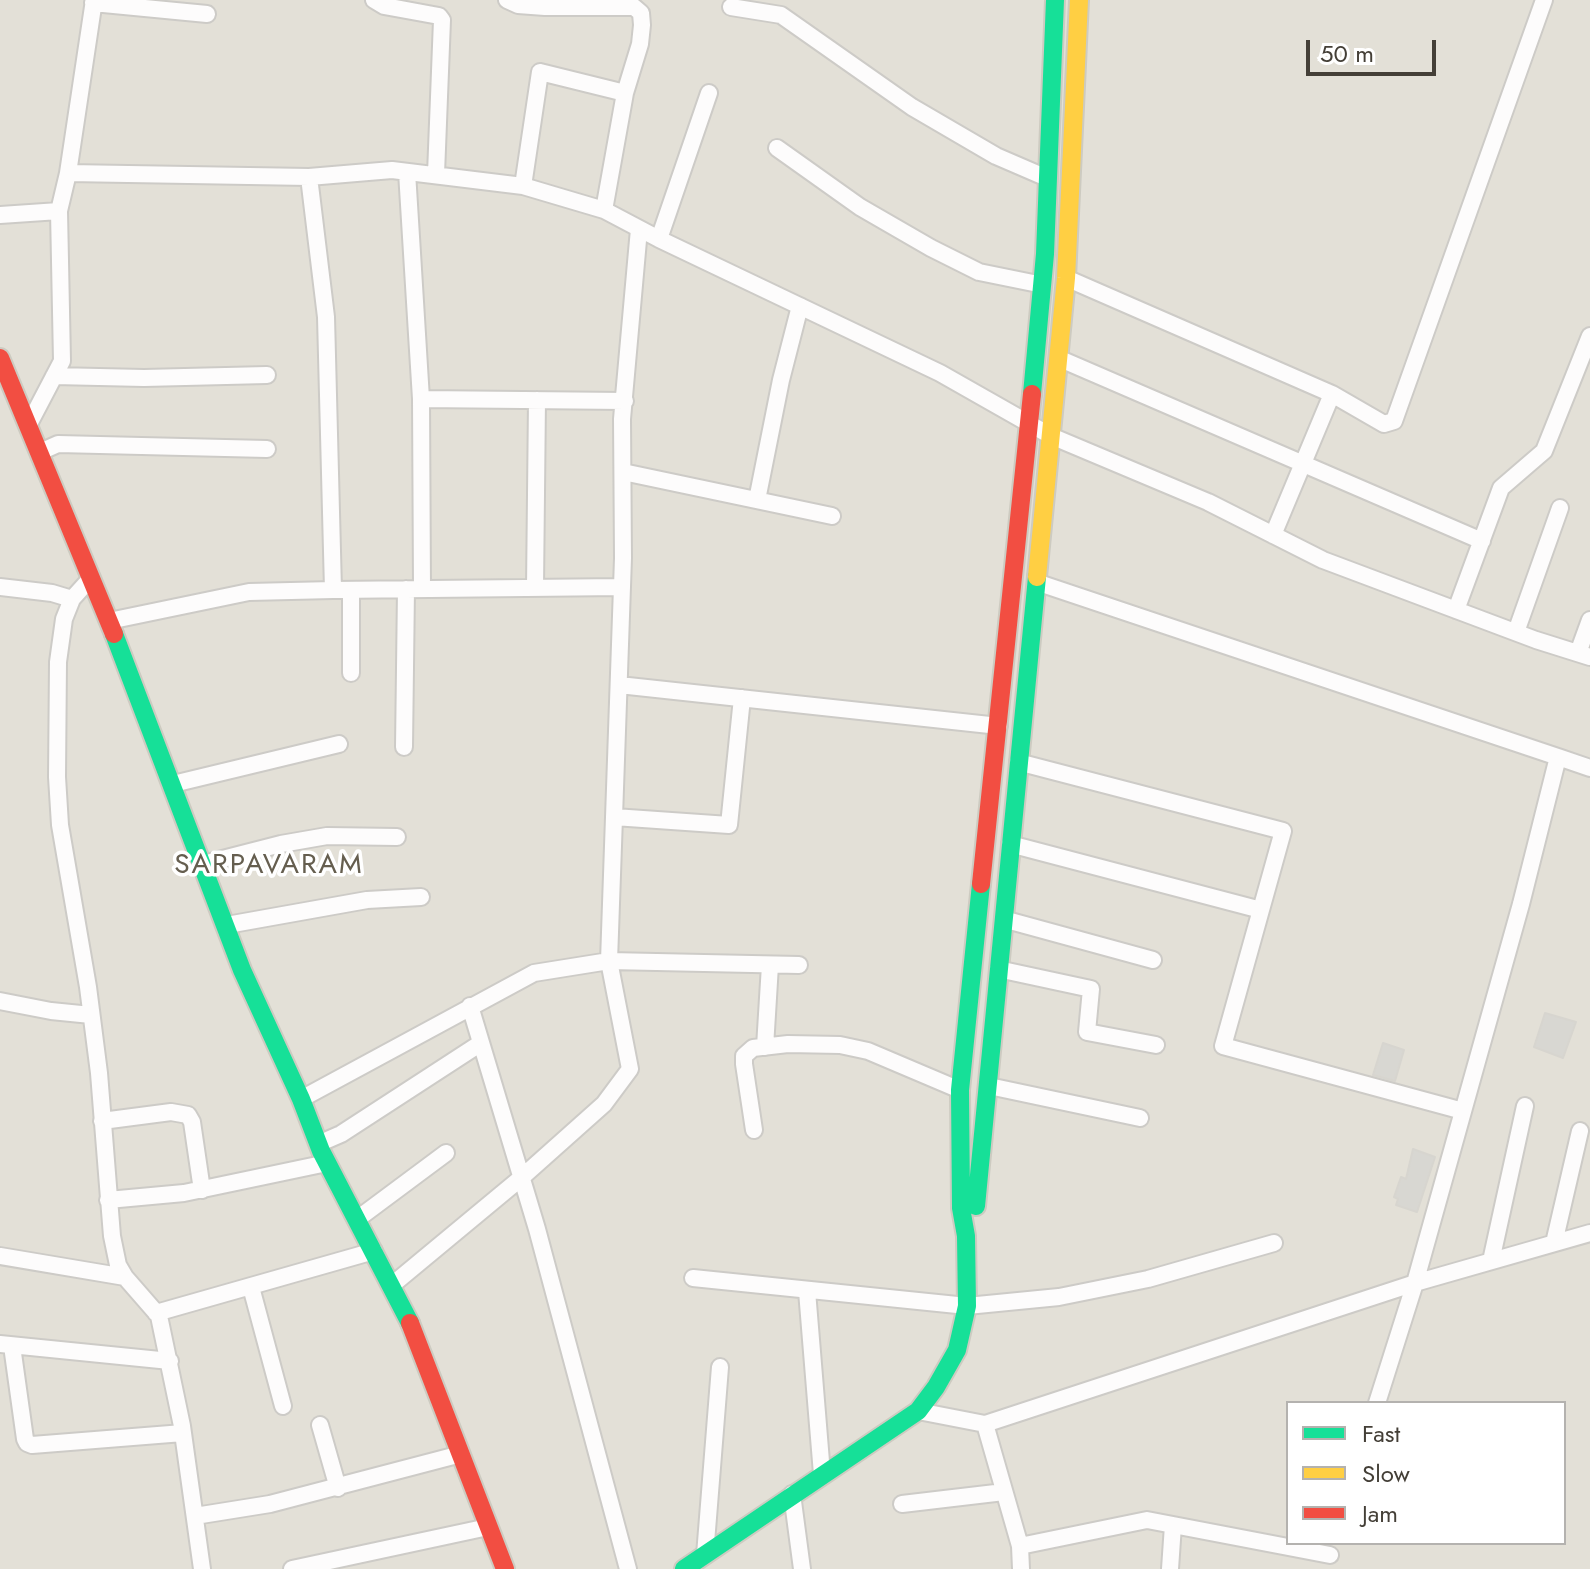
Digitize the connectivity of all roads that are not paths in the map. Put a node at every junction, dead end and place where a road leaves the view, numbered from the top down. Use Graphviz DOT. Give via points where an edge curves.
graph roads {
  1 [pos="374,0"];
  2 [pos="507,0"];
  3 [pos="1055,0"];
  4 [pos="1079,0"];
  5 [pos="1544,0"];
  6 [pos="93,2"];
  7 [pos="539,3"];
  8 [pos="731,7"];
  9 [pos="207,14"];
  10 [pos="625,93"];
  11 [pos="709,93"];
  12 [pos="777,148"];
  13 [pos="407,172"];
  14 [pos="68,173"];
  15 [pos="436,174"];
  16 [pos="309,177"];
  17 [pos="1047,178"];
  18 [pos="523,186"];
  19 [pos="604,210"];
  20 [pos="59,211"];
  21 [pos="0,215"];
  22 [pos="639,229"];
  23 [pos="659,239"];
  24 [pos="1066,278"];
  25 [pos="1043,285"];
  26 [pos="800,306"];
  27 [pos="1590,336"];
  28 [pos="0,358"];
  29 [pos="1058,358"];
  30 [pos="267,375"];
  31 [pos="54,376"];
  32 [pos="1332,394"];
  33 [pos="421,399"];
  34 [pos="537,400"];
  35 [pos="625,401"];
  36 [pos="1028,423"];
  37 [pos="29,424"];
  38 [pos="1051,436"];
  39 [pos="267,449"];
  40 [pos="40,452"];
  41 [pos="1303,464"];
  42 [pos="623,472"];
  43 [pos="757,500"];
  44 [pos="1560,508"];
  45 [pos="832,516"];
  46 [pos="1273,535"];
  47 [pos="1482,541"];
  48 [pos="91,578"];
  49 [pos="1036,582"];
  50 [pos="0,587"];
  51 [pos="622,587"];
  52 [pos="535,588"];
  53 [pos="414,589"];
  54 [pos="342,590"];
  55 [pos="72,599"];
  56 [pos="1456,610"];
  57 [pos="1590,620"];
  58 [pos="109,621"];
  59 [pos="1516,632"];
  60 [pos="1584,655"];
  61 [pos="351,673"];
  62 [pos="619,685"];
  63 [pos="742,698"];
  64 [pos="999,726"];
  65 [pos="339,744"];
  66 [pos="404,747"];
  67 [pos="1558,757"];
  68 [pos="1018,762"];
  69 [pos="1590,768"];
  70 [pos="173,784"];
  71 [pos="614,817"];
  72 [pos="397,837"];
  73 [pos="1010,844"];
  74 [pos="203,864"];
  75 [pos="421,897"];
  76 [pos="1261,910"];
  77 [pos="1003,919"];
  78 [pos="227,925"];
  79 [pos="1153,960"];
  80 [pos="609,961"];
  81 [pos="770,965"];
  82 [pos="799,965"];
  83 [pos="998,969"];
  84 [pos="0,1001"];
  85 [pos="470,1006"];
  86 [pos="91,1015"];
  87 [pos="481,1043"];
  88 [pos="1156,1045"];
  89 [pos="765,1047"];
  90 [pos="989,1086"];
  91 [pos="960,1090"];
  92 [pos="301,1099"];
  93 [pos="1525,1106"];
  94 [pos="1463,1111"];
  95 [pos="1140,1118"];
  96 [pos="102,1121"];
  97 [pos="754,1130"];
  98 [pos="1580,1131"];
  99 [pos="318,1144"];
  100 [pos="446,1153"];
  101 [pos="327,1163"];
  102 [pos="521,1178"];
  103 [pos="202,1190"];
  104 [pos="108,1200"];
  105 [pos="356,1220"];
  106 [pos="1590,1233"];
  107 [pos="966,1236"];
  108 [pos="1274,1243"];
  109 [pos="1554,1243"];
  110 [pos="374,1251"];
  111 [pos="0,1256"];
  112 [pos="1491,1261"];
  113 [pos="125,1277"];
  114 [pos="693,1278"];
  115 [pos="1415,1283"];
  116 [pos="392,1285"];
  117 [pos="251,1287"];
  118 [pos="807,1291"];
  119 [pos="967,1306"];
  120 [pos="156,1313"];
  121 [pos="6,1345"];
  122 [pos="170,1361"];
  123 [pos="720,1367"];
  124 [pos="1378,1401"];
  125 [pos="283,1406"];
  126 [pos="918,1411"];
  127 [pos="985,1424"];
  128 [pos="320,1425"];
  129 [pos="183,1433"];
  130 [pos="461,1454"];
  131 [pos="822,1474"];
  132 [pos="338,1488"];
  133 [pos="1004,1492"];
  134 [pos="792,1494"];
  135 [pos="902,1504"];
  136 [pos="195,1516"];
  137 [pos="1173,1525"];
  138 [pos="488,1527"];
  139 [pos="1020,1546"];
  140 [pos="705,1555"];
  141 [pos="1330,1556"];
  142 [pos="202,1569"];
  143 [pos="292,1569"];
  144 [pos="505,1569"];
  145 [pos="628,1569"];
  146 [pos="684,1569"];
  147 [pos="802,1569"];
  148 [pos="1021,1569"];
  149 [pos="1170,1569"];
  1 -- 15 [label="street" via="442,20"];
  2 -- 7 [label="street"];
  3 -- 17 [label="main road"];
  4 -- 24 [label="main road"];
  5 -- 32 [label="street" via="1394,421 1384,424"];
  6 -- 9 [label="street"];
  6 -- 14 [label="street"];
  7 -- 10 [label="street" via="634,7 641,13 640,44"];
  8 -- 17 [label="street" via="781,15 912,107 996,156"];
  10 -- 18 [label="street" via="540,72"];
  10 -- 19 [label="street"];
  11 -- 23 [label="street"];
  12 -- 25 [label="street" via="860,207 943,254 979,272"];
  13 -- 15 [label="street"];
  13 -- 16 [label="street"];
  13 -- 33 [label="street"];
  14 -- 16 [label="street"];
  14 -- 20 [label="street"];
  15 -- 18 [label="street"];
  16 -- 54 [label="street" via="326,317"];
  17 -- 25 [label="main road"];
  18 -- 19 [label="street"];
  19 -- 22 [label="street"];
  20 -- 21 [label="street"];
  20 -- 31 [label="street" via="62,361"];
  22 -- 23 [label="street"];
  22 -- 35 [label="street"];
  23 -- 26 [label="street"];
  24 -- 29 [label="main road"];
  24 -- 32 [label="street"];
  25 -- 36 [label="main road"];
  26 -- 36 [label="street" via="940,373"];
  26 -- 43 [label="street"];
  27 -- 47 [label="street" via="1544,451 1501,488"];
  28 -- 37 [label="main road"];
  29 -- 38 [label="main road"];
  29 -- 41 [label="street"];
  30 -- 31 [label="street"];
  31 -- 37 [label="street"];
  32 -- 41 [label="street"];
  33 -- 34 [label="street"];
  33 -- 53 [label="street"];
  34 -- 35 [label="street"];
  34 -- 52 [label="street"];
  35 -- 42 [label="street"];
  36 -- 38 [label="street"];
  36 -- 64 [label="main road"];
  37 -- 40 [label="main road"];
  38 -- 46 [label="street"];
  38 -- 49 [label="main road"];
  39 -- 40 [label="street" via="58,444"];
  40 -- 48 [label="main road"];
  41 -- 46 [label="street"];
  41 -- 47 [label="street"];
  42 -- 43 [label="street"];
  42 -- 51 [label="street"];
  43 -- 45 [label="street"];
  44 -- 59 [label="street"];
  46 -- 56 [label="street" via="1323,560"];
  47 -- 56 [label="street"];
  48 -- 55 [label="street"];
  48 -- 58 [label="main road"];
  49 -- 67 [label="street"];
  49 -- 68 [label="main road"];
  50 -- 55 [label="street"];
  51 -- 52 [label="street"];
  51 -- 62 [label="street"];
  52 -- 53 [label="street"];
  53 -- 54 [label="street"];
  53 -- 66 [label="street"];
  54 -- 58 [label="street" via="249,592"];
  54 -- 61 [label="street"];
  55 -- 86 [label="street" via="58,662 57,777"];
  56 -- 59 [label="street"];
  57 -- 60 [label="street"];
  58 -- 70 [label="main road"];
  59 -- 60 [label="street"];
  62 -- 63 [label="street"];
  62 -- 71 [label="street"];
  63 -- 64 [label="street"];
  63 -- 71 [label="street" via="729,825"];
  64 -- 91 [label="main road"];
  65 -- 70 [label="street"];
  67 -- 69 [label="street"];
  67 -- 94 [label="street"];
  68 -- 73 [label="main road"];
  68 -- 76 [label="street" via="1283,831"];
  70 -- 74 [label="main road"];
  71 -- 80 [label="street"];
  72 -- 74 [label="street" via="327,836"];
  73 -- 76 [label="street"];
  73 -- 77 [label="main road"];
  74 -- 78 [label="main road"];
  75 -- 78 [label="street" via="367,900"];
  76 -- 94 [label="street" via="1223,1046"];
  77 -- 79 [label="street"];
  77 -- 83 [label="main road"];
  78 -- 92 [label="main road"];
  80 -- 81 [label="street"];
  80 -- 85 [label="street" via="534,973"];
  80 -- 102 [label="street" via="630,1069 604,1104"];
  81 -- 82 [label="street"];
  81 -- 89 [label="street"];
  83 -- 88 [label="street" via="1091,989 1087,1032"];
  83 -- 90 [label="main road"];
  84 -- 86 [label="street"];
  85 -- 87 [label="street"];
  85 -- 92 [label="street"];
  86 -- 96 [label="street"];
  87 -- 99 [label="street"];
  87 -- 102 [label="street"];
  89 -- 91 [label="street" via="840,1045 868,1051"];
  89 -- 97 [label="street" via="744,1056"];
  90 -- 95 [label="street"];
  90 -- 107 [label="main road" via="976,1207"];
  91 -- 107 [label="main road"];
  92 -- 99 [label="main road"];
  93 -- 112 [label="street"];
  94 -- 115 [label="street"];
  96 -- 103 [label="street" via="171,1112 188,1115"];
  96 -- 104 [label="street"];
  98 -- 109 [label="street"];
  99 -- 101 [label="main road"];
  100 -- 105 [label="street"];
  101 -- 103 [label="street"];
  101 -- 105 [label="main road"];
  102 -- 116 [label="street"];
  102 -- 145 [label="street"];
  103 -- 104 [label="street"];
  104 -- 113 [label="street" via="118,1265"];
  105 -- 110 [label="main road"];
  106 -- 109 [label="street"];
  107 -- 119 [label="main road"];
  108 -- 119 [label="street" via="1148,1279"];
  109 -- 112 [label="street"];
  110 -- 116 [label="main road"];
  110 -- 117 [label="street"];
  111 -- 113 [label="street"];
  112 -- 115 [label="street"];
  113 -- 120 [label="street"];
  114 -- 118 [label="street"];
  115 -- 124 [label="street"];
  115 -- 127 [label="street"];
  116 -- 130 [label="main road"];
  117 -- 120 [label="street"];
  117 -- 125 [label="street"];
  118 -- 119 [label="street"];
  118 -- 131 [label="street"];
  119 -- 126 [label="main road" via="957,1350"];
  120 -- 122 [label="street"];
  121 -- 122 [label="street"];
  121 -- 129 [label="street" via="27,1443"];
  122 -- 129 [label="street"];
  123 -- 140 [label="street"];
  126 -- 127 [label="street"];
  126 -- 131 [label="main road"];
  127 -- 133 [label="street"];
  128 -- 132 [label="street"];
  129 -- 136 [label="street"];
  130 -- 132 [label="street"];
  130 -- 138 [label="main road"];
  131 -- 134 [label="main road"];
  132 -- 136 [label="street"];
  133 -- 135 [label="street"];
  133 -- 139 [label="street"];
  134 -- 140 [label="main road"];
  134 -- 147 [label="street"];
  136 -- 142 [label="street"];
  137 -- 139 [label="street" via="1147,1520"];
  137 -- 141 [label="street"];
  137 -- 149 [label="street"];
  138 -- 143 [label="street"];
  138 -- 144 [label="main road"];
  139 -- 148 [label="street"];
  140 -- 146 [label="main road"];
}
